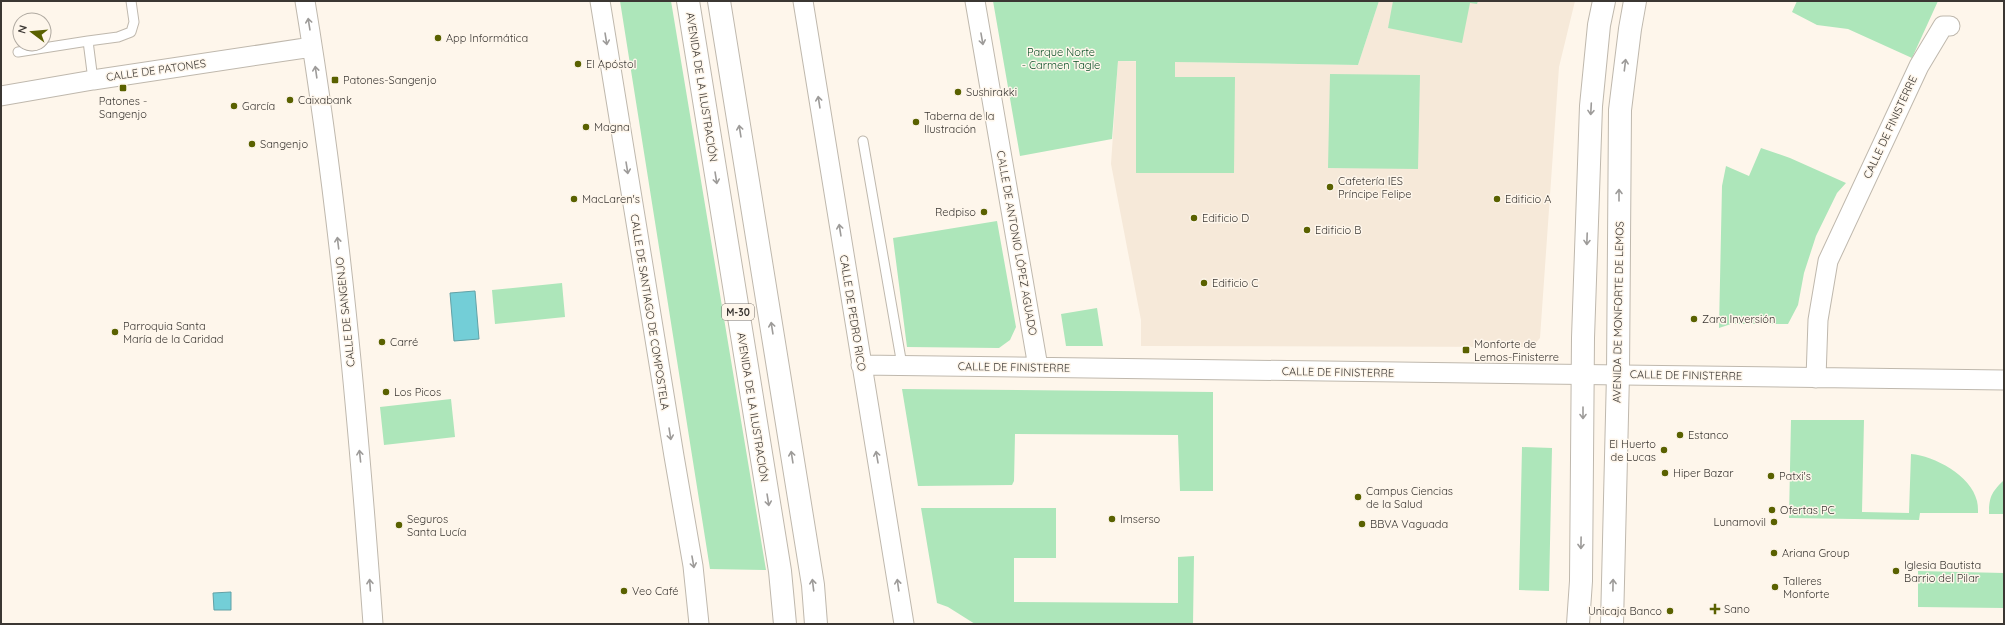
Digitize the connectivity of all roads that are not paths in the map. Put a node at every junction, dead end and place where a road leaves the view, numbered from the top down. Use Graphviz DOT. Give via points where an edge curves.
graph roads {
  1 [pos="131,1"];
  2 [pos="305,1"];
  3 [pos="600,1"];
  4 [pos="688,1"];
  5 [pos="719,1"];
  6 [pos="802,1"];
  7 [pos="976,1"];
  8 [pos="1604,1"];
  9 [pos="1635,1"];
  10 [pos="1950,26"];
  11 [pos="88,41"];
  12 [pos="52,47"];
  13 [pos="312,48"];
  14 [pos="93,80"];
  15 [pos="1,96"];
  16 [pos="863,141"];
  17 [pos="861,365"];
  18 [pos="902,365"];
  19 [pos="1038,367"];
  20 [pos="1583,374"];
  21 [pos="1618,374"];
  22 [pos="1816,378"];
  23 [pos="2004,380"];
  24 [pos="373,624"];
  25 [pos="699,624"];
  26 [pos="785,624"];
  27 [pos="816,624"];
  28 [pos="904,624"];
  29 [pos="1578,624"];
  30 [pos="1612,624"];
  1 -- 11 [label="lane" via="134,22 131,32 118,37"];
  13 -- 2 [label="street, CALLE DE SANGENJO, one-way"];
  3 -- 25 [label="street, CALLE DE SANTIAGO DE COMPOSTELA, one-way" via="693,566"];
  4 -- 26 [label="main road, AVENIDA DE LA ILUSTRACIÓN / M-30, one-way" via="780,571"];
  27 -- 5 [label="main road, M-30, one-way" via="813,585"];
  17 -- 6 [label="street, CALLE DE PEDRO RICO, one-way"];
  7 -- 19 [label="street, CALLE DE ANTONIO LÓPEZ AGUADO, one-way"];
  8 -- 20 [label="main road, one-way" via="1599,25 1591,106"];
  21 -- 9 [label="main road, AVENIDA DE MONFORTE DE LEMOS, one-way" via="1620,110"];
  10 -- 22 [label="street, CALLE DE FINISTERRE" via="1943,26 1919,66 1828,261 1818,320"];
  11 -- 12 [label="lane"];
  11 -- 14 [label="lane"];
  13 -- 14 [label="street, CALLE DE PATONES"];
  24 -- 13 [label="street, CALLE DE SANGENJO, one-way" via="345,303"];
  14 -- 15 [label="street, CALLE DE PATONES"];
  16 -- 18 [label="lane"];
  17 -- 18 [label="street, CALLE DE FINISTERRE"];
  28 -- 17 [label="street, CALLE DE PEDRO RICO, one-way"];
  18 -- 19 [label="street, CALLE DE FINISTERRE"];
  19 -- 20 [label="street, CALLE DE FINISTERRE"];
  20 -- 21 [label="street, CALLE DE FINISTERRE"];
  20 -- 29 [label="main road, one-way" via="1581,581"];
  21 -- 22 [label="street, CALLE DE FINISTERRE"];
  30 -- 21 [label="main road, AVENIDA DE MONFORTE DE LEMOS, one-way"];
  22 -- 23 [label="street, CALLE DE FINISTERRE"];
}
